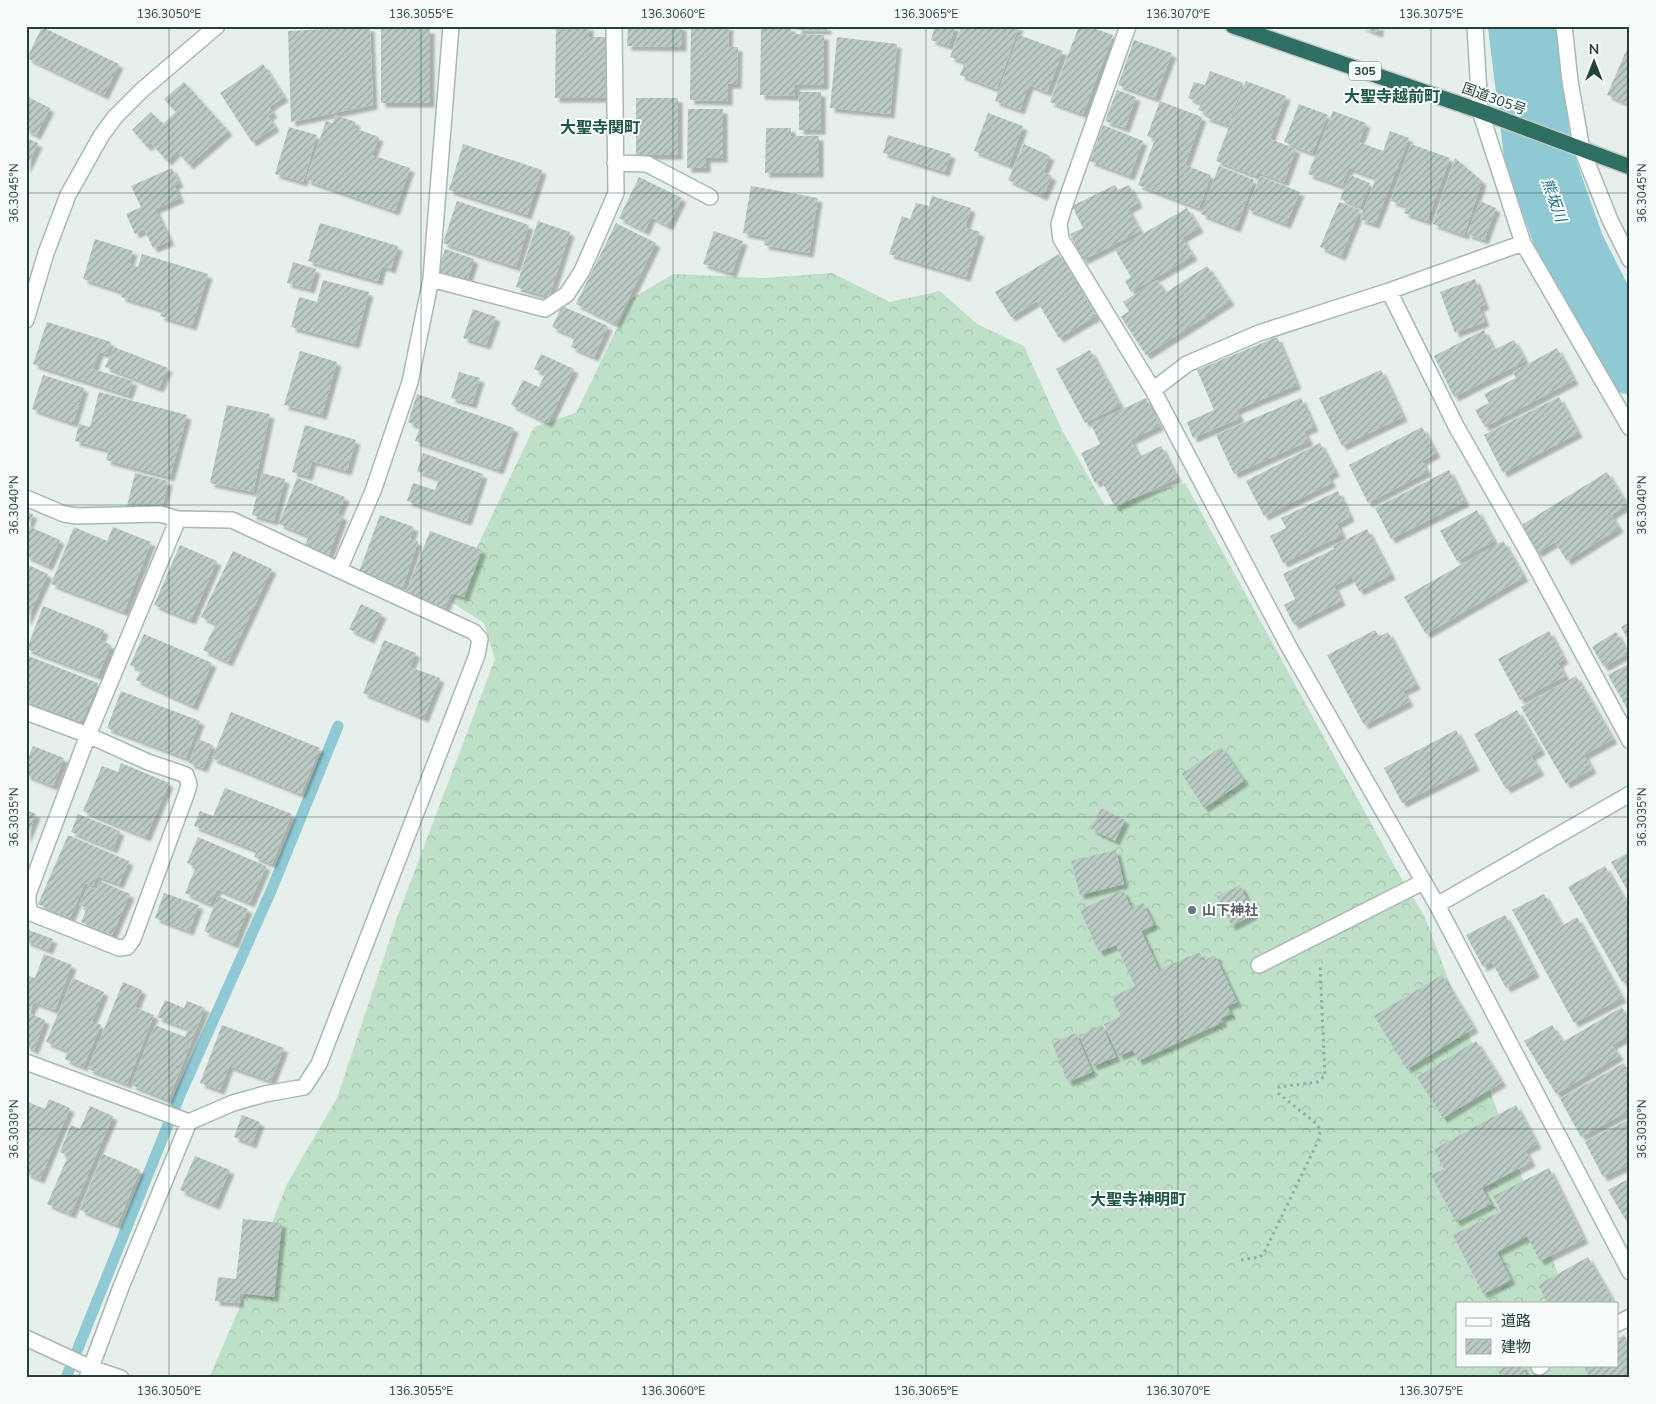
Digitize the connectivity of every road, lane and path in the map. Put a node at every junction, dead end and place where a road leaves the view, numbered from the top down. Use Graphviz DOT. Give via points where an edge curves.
graph roads {
  1 [pos="217,26"];
  2 [pos="451,26"];
  3 [pos="614,26"];
  4 [pos="1128,26"];
  5 [pos="1233,26"];
  6 [pos="1475,26"];
  7 [pos="1564,26"];
  8 [pos="1480,111"];
  9 [pos="1582,150"];
  10 [pos="615,163"];
  11 [pos="1630,167"];
  12 [pos="710,197"];
  13 [pos="1523,243"];
  14 [pos="1630,260"];
  15 [pos="431,279"];
  16 [pos="1389,291"];
  17 [pos="26,320"];
  18 [pos="1153,390"];
  19 [pos="1630,428"];
  20 [pos="26,498"];
  21 [pos="178,519"];
  22 [pos="339,570"];
  23 [pos="26,712"];
  24 [pos="88,735"];
  25 [pos="1630,741"];
  26 [pos="1630,794"];
  27 [pos="1424,882"];
  28 [pos="1437,905"];
  29 [pos="1319,935"];
  30 [pos="1259,965"];
  31 [pos="26,1062"];
  32 [pos="189,1122"];
  33 [pos="1241,1260"];
  34 [pos="1630,1272"];
  35 [pos="1630,1317"];
  36 [pos="1618,1323"];
  37 [pos="26,1338"];
  38 [pos="89,1373"];
  39 [pos="121,1378"];
  1 -- 17 [label="street" via="142,90 114,117 101,136 68,194 46,252"];
  2 -- 15 [label="street"];
  3 -- 10 [label="street"];
  4 -- 18 [label="street" via="1058,224 1061,239"];
  5 -- 8 [label="highway, 国道305号 / 305"];
  6 -- 8 [label="street"];
  7 -- 9 [label="street"];
  8 -- 9 [label="highway, 国道305号 / 305"];
  8 -- 13 [label="street"];
  9 -- 11 [label="highway, 国道305号 / 305"];
  9 -- 14 [label="street"];
  10 -- 12 [label="street" via="647,164"];
  10 -- 15 [label="street" via="616,193 582,271 567,294 545,309"];
  13 -- 16 [label="street"];
  13 -- 19 [label="street"];
  15 -- 22 [label="street" via="410,382 373,491"];
  16 -- 18 [label="street" via="1250,337 1187,364"];
  16 -- 25 [label="street" via="1456,426 1530,554"];
  18 -- 27 [label="street" via="1289,647"];
  20 -- 21 [label="street" via="77,516 160,514"];
  21 -- 22 [label="street" via="232,520"];
  21 -- 24 [label="street"];
  22 -- 32 [label="street" via="474,632 480,638 478,655 319,1064 304,1087 233,1103"];
  23 -- 24 [label="street"];
  24 -- 24 [label="street" via="148,762 186,774 189,784 133,939 127,947 119,948 31,913 28,904 28,894"];
  26 -- 28 [label="street"];
  27 -- 28 [label="street"];
  27 -- 29 [label="street"];
  28 -- 34 [label="street"];
  29 -- 30 [label="street"];
  29 -- 33 [label="path" via="1325,1076 1317,1082 1279,1087 1279,1094 1317,1124 1320,1139 1264,1254"];
  31 -- 32 [label="street"];
  32 -- 38 [label="street"];
  35 -- 36 [label="street"];
  37 -- 38 [label="street"];
  38 -- 39 [label="street"];
}
